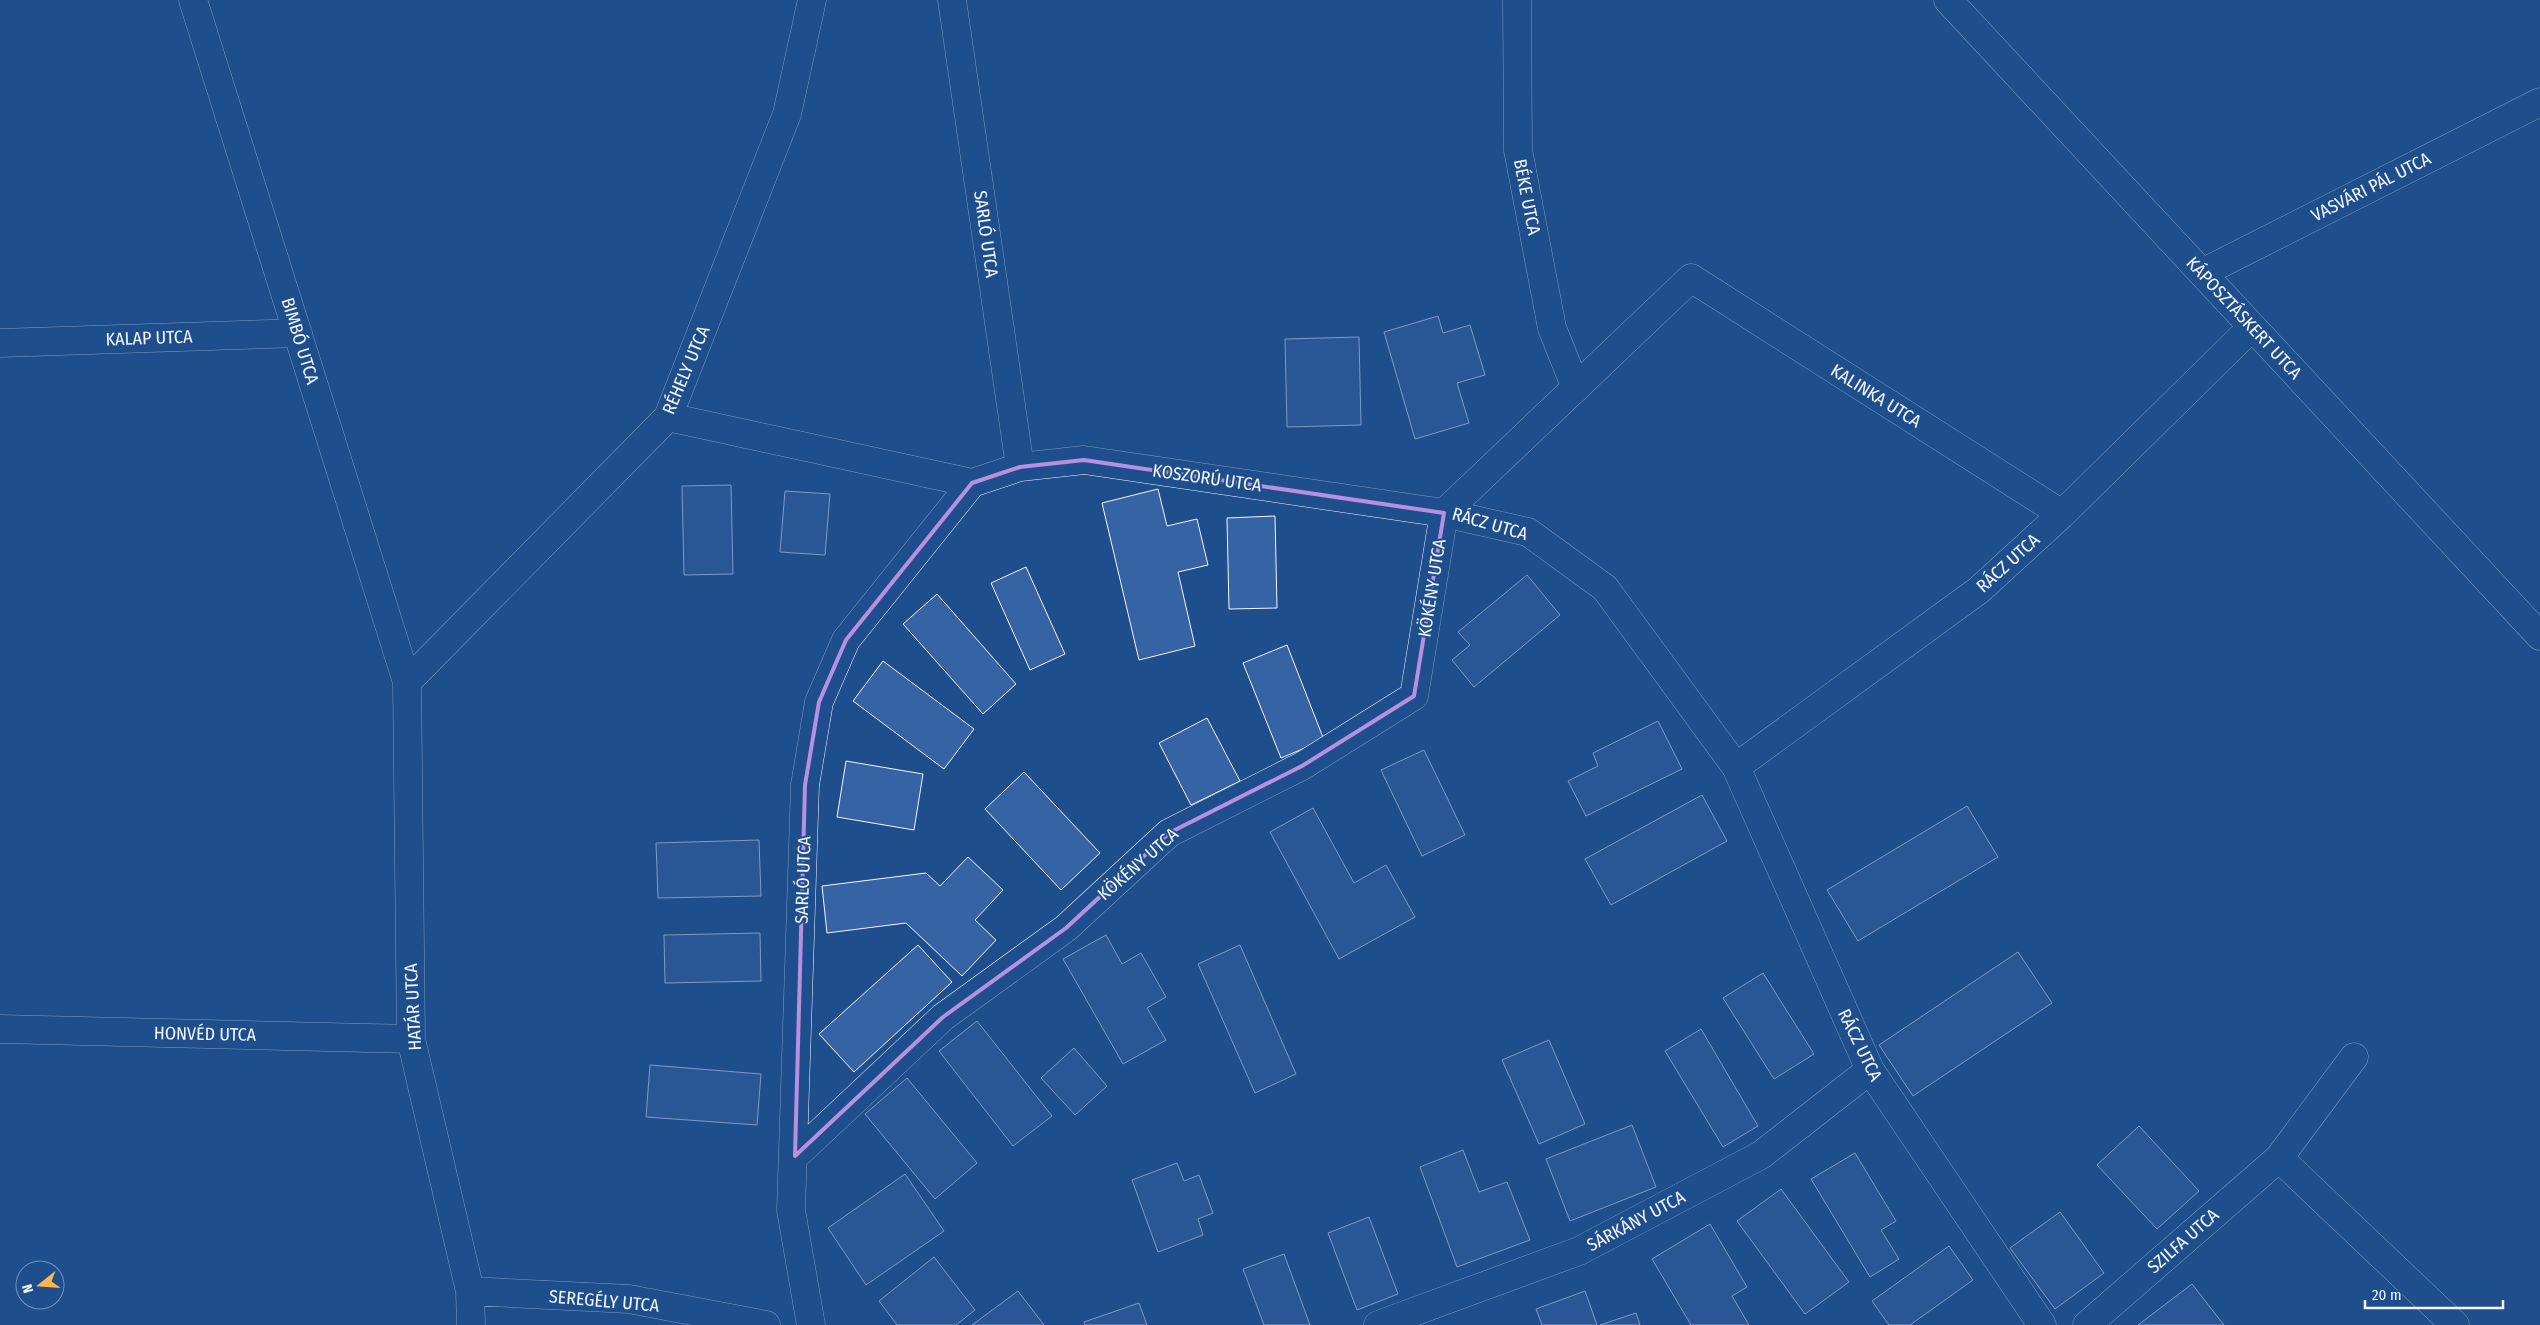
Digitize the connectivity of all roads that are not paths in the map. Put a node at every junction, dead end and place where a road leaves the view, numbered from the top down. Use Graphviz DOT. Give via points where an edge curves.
graph roads {
  1 [pos="193,0"];
  2 [pos="812,0"];
  3 [pos="952,0"];
  4 [pos="1517,0"];
  5 [pos="1948,0"];
  6 [pos="2540,102"];
  7 [pos="2202,273"];
  8 [pos="1691,278"];
  9 [pos="2252,327"];
  10 [pos="298,333"];
  11 [pos="0,343"];
  12 [pos="1576,388"];
  13 [pos="668,418"];
  14 [pos="1020,467"];
  15 [pos="972,483"];
  16 [pos="1444,513"];
  17 [pos="2062,514"];
  18 [pos="2540,635"];
  19 [pos="407,682"];
  20 [pos="1736,767"];
  21 [pos="0,1030"];
  22 [pos="411,1039"];
  23 [pos="2354,1057"];
  24 [pos="1870,1070"];
  25 [pos="794,1156"];
  26 [pos="2279,1158"];
  27 [pos="470,1292"];
  28 [pos="471,1325"];
  29 [pos="766,1325"];
  30 [pos="812,1325"];
  31 [pos="1378,1325"];
  32 [pos="2042,1325"];
  33 [pos="2087,1325"];
  34 [pos="2455,1325"];
  1 -- 10 [label="street, BIMBÓ UTCA"];
  2 -- 13 [label="street, RÉHELY UTCA" via="787,114"];
  3 -- 14 [label="street, SARLÓ UTCA"];
  4 -- 12 [label="street, BÉKE UTCA" via="1518,150 1552,328"];
  5 -- 7 [label="street, KÁPOSZTÁSKERT UTCA"];
  6 -- 7 [label="street, VASVÁRI PÁL UTCA"];
  7 -- 9 [label="street, KÁPOSZTÁSKERT UTCA"];
  8 -- 12 [label="street, RÁCZ UTCA"];
  8 -- 17 [label="street, KALINKA UTCA"];
  9 -- 17 [label="street, RÁCZ UTCA"];
  9 -- 18 [label="street, KÁPOSZTÁSKERT UTCA"];
  10 -- 11 [label="street, KALAP UTCA"];
  10 -- 19 [label="street, BIMBÓ UTCA"];
  12 -- 16 [label="street, RÁCZ UTCA"];
  13 -- 15 [label="street"];
  13 -- 19 [label="street, RÉHELY UTCA"];
  14 -- 15 [label="street, KOSZORÚ UTCA"];
  14 -- 16 [label="street, KOSZORÚ UTCA" via="1084,460"];
  15 -- 25 [label="street, SARLÓ UTCA" via="846,640 819,702 805,785"];
  16 -- 20 [label="street, RÁCZ UTCA" via="1528,532 1605,588"];
  16 -- 25 [label="street, KÖKÉNY UTCA" via="1414,696 1302,766 1169,832 1066,928 943,1017"];
  17 -- 20 [label="street, RÁCZ UTCA" via="1979,590"];
  19 -- 22 [label="street, HATÁR UTCA"];
  20 -- 24 [label="street, RÁCZ UTCA"];
  21 -- 22 [label="street, HONVÉD UTCA"];
  22 -- 27 [label="street, HATÁR UTCA"];
  23 -- 26 [label="street, SZILFA UTCA"];
  24 -- 31 [label="street, SÁRKÁNY UTCA" via="1761,1155 1579,1251"];
  24 -- 32 [label="street, RÁCZ UTCA"];
  25 -- 30 [label="street, SARLÓ UTCA" via="791,1210"];
  26 -- 33 [label="street, SZILFA UTCA"];
  26 -- 34 [label="street"];
  27 -- 28 [label="street, HATÁR UTCA"];
  27 -- 29 [label="street, SEREGÉLY UTCA" via="629,1299"];
}
